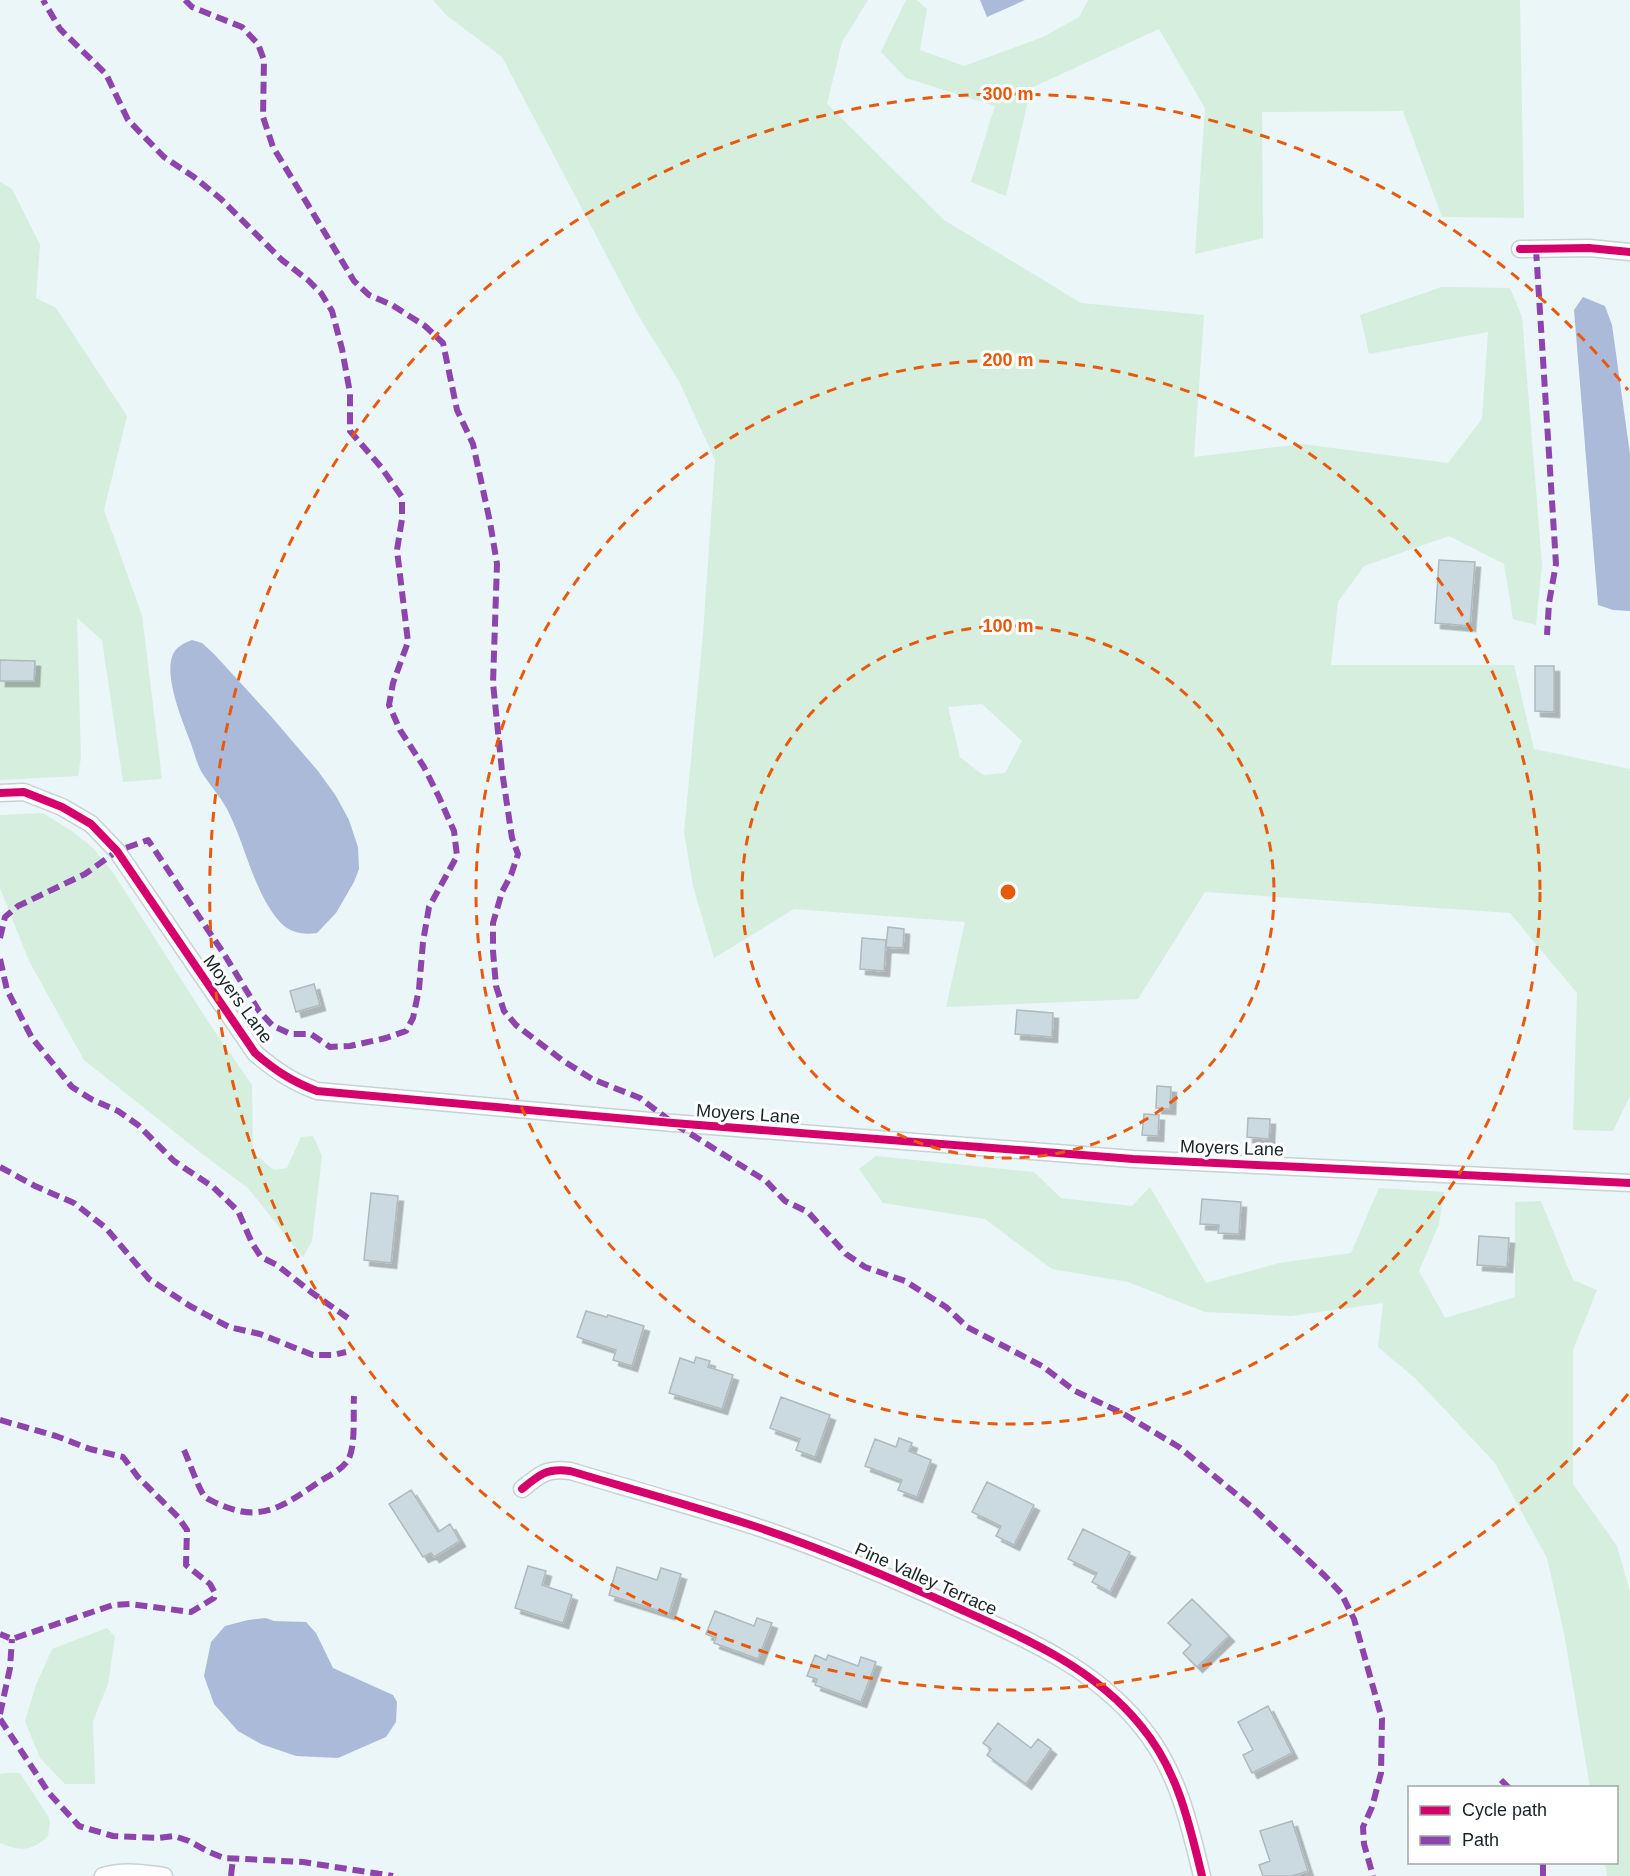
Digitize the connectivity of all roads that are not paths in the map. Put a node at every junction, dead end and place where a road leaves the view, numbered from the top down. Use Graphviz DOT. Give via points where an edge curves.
graph roads {
  1 [pos="1520,249"];
  2 [pos="1630,252"];
  3 [pos="0,793"];
  4 [pos="1630,1183"];
  5 [pos="522,1489"];
  6 [pos="104,1876"];
  7 [pos="164,1876"];
  8 [pos="1202,1876"];
  1 -- 2 [label="street"];
  3 -- 4 [label="street, Moyers Lane" via="24,792 91,824 117,851 255,1053 296,1083 317,1090 1133,1159"];
  5 -- 8 [label="street, Pine Valley Terrace" via="537,1476 555,1469 570,1471 754,1526 878,1572 1065,1659 1111,1693 1142,1726 1170,1769 1188,1818"];
  6 -- 7 [label="street"];
}
